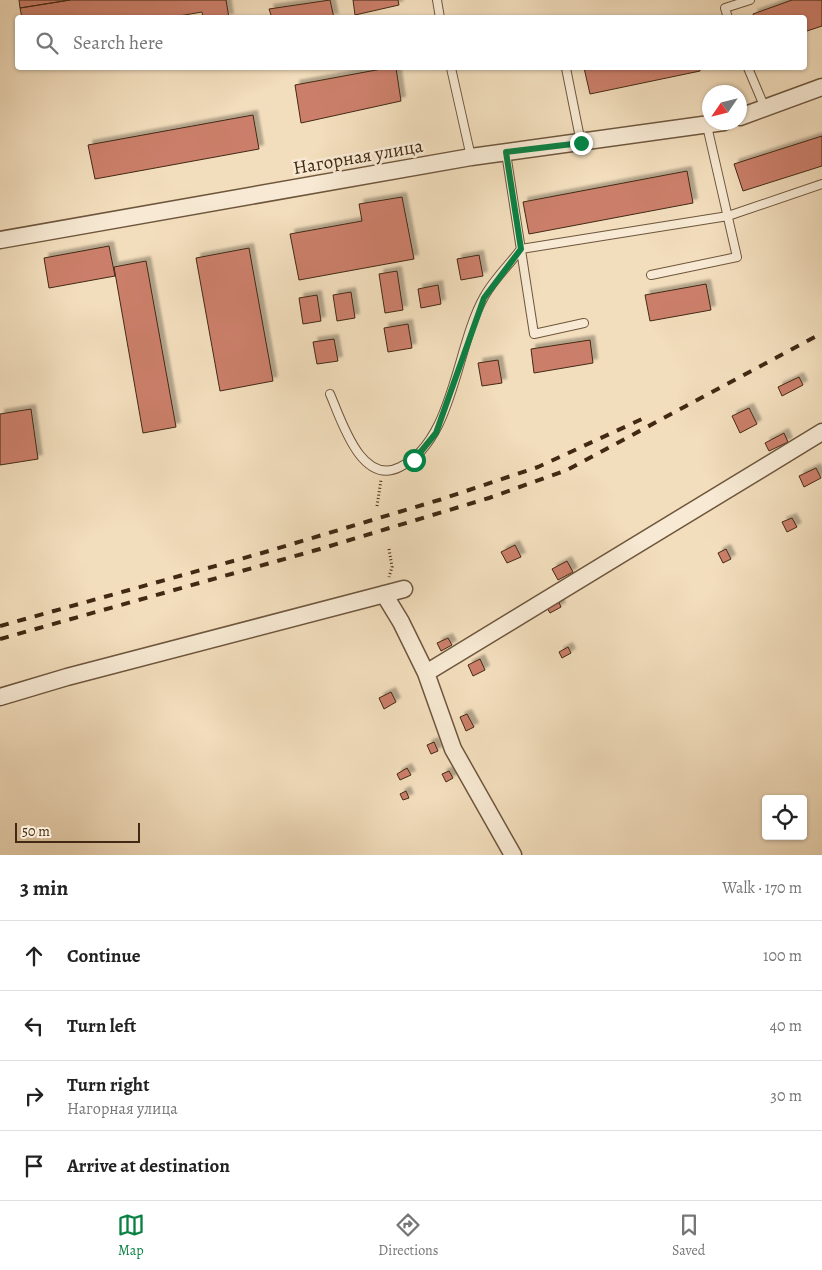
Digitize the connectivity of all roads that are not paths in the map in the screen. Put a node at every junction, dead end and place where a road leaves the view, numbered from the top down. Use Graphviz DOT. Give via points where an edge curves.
graph roads {
  1 [pos="436,0"];
  2 [pos="750,0"];
  3 [pos="439,15"];
  4 [pos="727,15"];
  5 [pos="451,70"];
  6 [pos="566,70"];
  7 [pos="749,70"];
  8 [pos="822,87"];
  9 [pos="765,108"];
  10 [pos="747,114"];
  11 [pos="702,127"];
  12 [pos="708,130"];
  13 [pos="581,143"];
  14 [pos="506,152"];
  15 [pos="471,157"];
  16 [pos="822,184"];
  17 [pos="728,216"];
  18 [pos="0,240"];
  19 [pos="521,249"];
  20 [pos="651,275"];
  21 [pos="584,323"];
  22 [pos="330,394"];
  23 [pos="822,432"];
  24 [pos="404,588"];
  25 [pos="384,594"];
  26 [pos="426,673"];
  27 [pos="0,697"];
  28 [pos="513,855"];
  1 -- 3 [label="lane"];
  2 -- 4 [label="lane" via="725,8"];
  5 -- 15 [label="lane"];
  6 -- 13 [label="lane"];
  7 -- 9 [label="lane"];
  8 -- 9 [label="street"];
  9 -- 10 [label="street"];
  11 -- 13 [label="street, Нагорная улица"];
  12 -- 17 [label="lane"];
  13 -- 14 [label="street, Нагорная улица"];
  14 -- 15 [label="street, Нагорная улица"];
  14 -- 19 [label="lane"];
  15 -- 18 [label="street, Нагорная улица"];
  16 -- 17 [label="lane"];
  17 -- 19 [label="lane"];
  17 -- 20 [label="lane" via="737,257"];
  19 -- 21 [label="lane" via="534,334"];
  19 -- 22 [label="lane" via="484,298 436,433 414,460 395,470 382,469 364,459 354,448"];
  23 -- 26 [label="street"];
  24 -- 25 [label="street"];
  25 -- 26 [label="street"];
  25 -- 27 [label="street"];
  26 -- 28 [label="street" via="453,749"];
}
